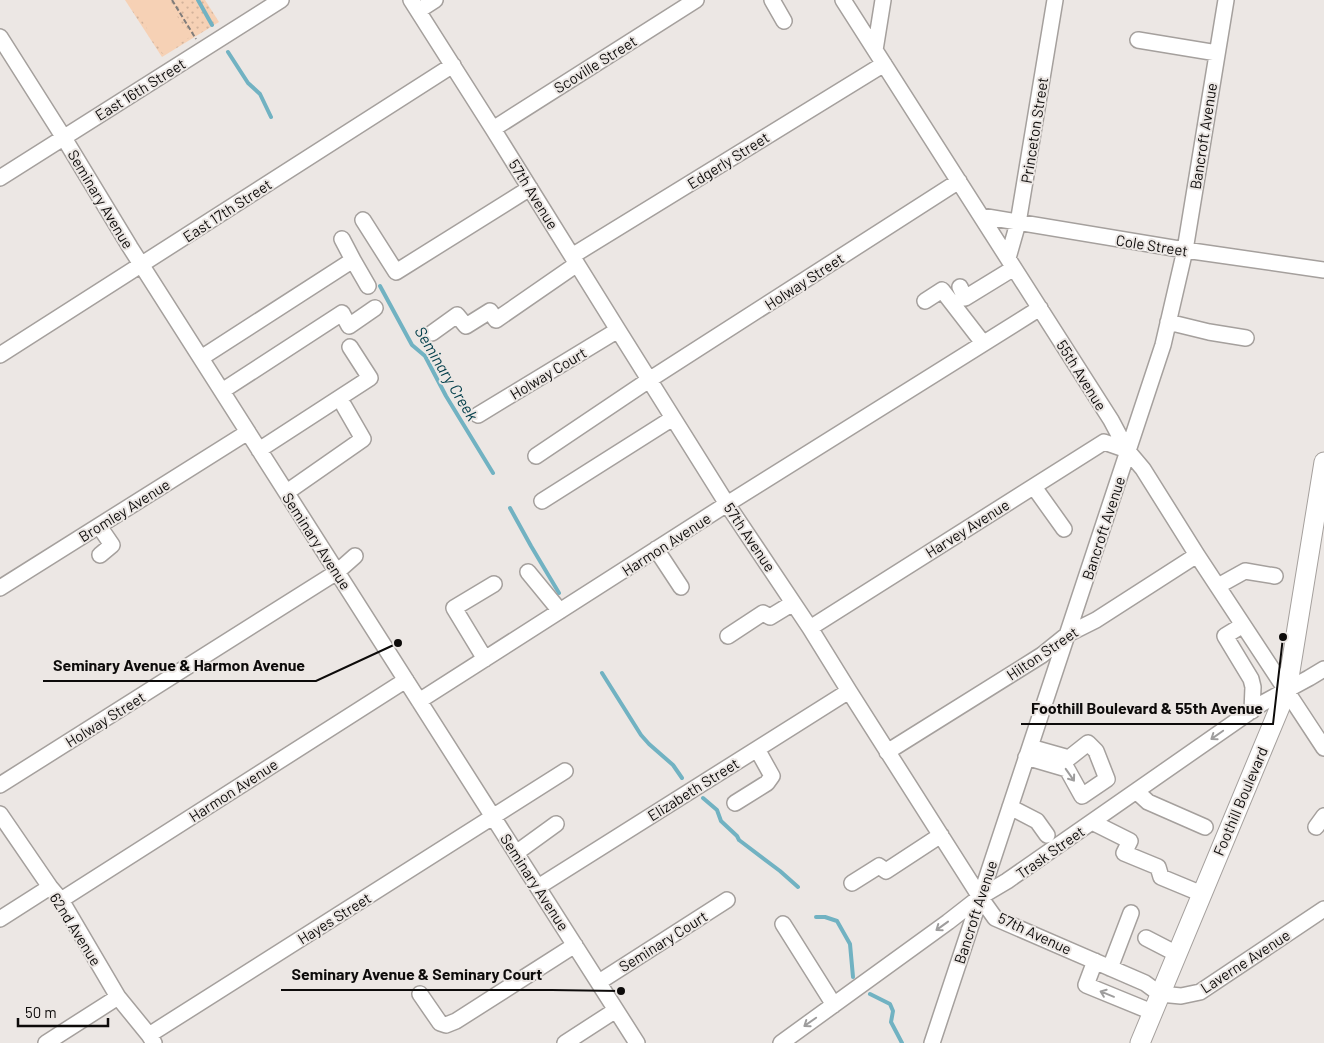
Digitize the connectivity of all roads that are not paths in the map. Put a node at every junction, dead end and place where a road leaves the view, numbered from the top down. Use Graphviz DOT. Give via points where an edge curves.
graph roads {
  1 [pos="281,0"];
  2 [pos="435,0"];
  3 [pos="696,0"];
  4 [pos="772,0"];
  5 [pos="843,0"];
  6 [pos="883,0"];
  7 [pos="1055,0"];
  8 [pos="1226,0"];
  9 [pos="415,5"];
  10 [pos="784,21"];
  11 [pos="0,37"];
  12 [pos="1138,40"];
  13 [pos="875,50"];
  14 [pos="1217,53"];
  15 [pos="884,64"];
  16 [pos="453,65"];
  17 [pos="493,129"];
  18 [pos="64,138"];
  19 [pos="0,178"];
  20 [pos="959,181"];
  21 [pos="530,188"];
  22 [pos="981,216"];
  23 [pos="363,220"];
  24 [pos="1018,223"];
  25 [pos="342,239"];
  26 [pos="1185,250"];
  27 [pos="353,260"];
  28 [pos="575,260"];
  29 [pos="1011,263"];
  30 [pos="142,265"];
  31 [pos="1324,270"];
  32 [pos="368,286"];
  33 [pos="960,287"];
  34 [pos="925,301"];
  35 [pos="375,308"];
  36 [pos="1040,308"];
  37 [pos="1168,322"];
  38 [pos="618,330"];
  39 [pos="432,333"];
  40 [pos="1246,338"];
  41 [pos="983,343"];
  42 [pos="350,347"];
  43 [pos="0,355"];
  44 [pos="201,358"];
  45 [pos="649,380"];
  46 [pos="222,392"];
  47 [pos="344,406"];
  48 [pos="478,415"];
  49 [pos="673,418"];
  50 [pos="248,432"];
  51 [pos="259,450"];
  52 [pos="1128,450"];
  53 [pos="536,456"];
  54 [pos="1324,462"];
  55 [pos="1034,487"];
  56 [pos="286,492"];
  57 [pos="542,501"];
  58 [pos="727,504"];
  59 [pos="99,526"];
  60 [pos="1064,530"];
  61 [pos="656,549"];
  62 [pos="100,555"];
  63 [pos="1197,555"];
  64 [pos="355,556"];
  65 [pos="338,572"];
  66 [pos="528,572"];
  67 [pos="1275,576"];
  68 [pos="494,584"];
  69 [pos="1218,586"];
  70 [pos="681,587"];
  71 [pos="0,588"];
  72 [pos="793,603"];
  73 [pos="560,611"];
  74 [pos="1243,625"];
  75 [pos="810,628"];
  76 [pos="1068,634"];
  77 [pos="728,636"];
  78 [pos="485,659"];
  79 [pos="1324,668"];
  80 [pos="406,680"];
  81 [pos="1287,690"];
  82 [pos="849,691"];
  83 [pos="419,701"];
  84 [pos="1252,711"];
  85 [pos="1324,748"];
  86 [pos="757,749"];
  87 [pos="888,752"];
  88 [pos="1028,752"];
  89 [pos="566,771"];
  90 [pos="0,785"];
  91 [pos="1136,791"];
  92 [pos="735,803"];
  93 [pos="1010,807"];
  94 [pos="0,814"];
  95 [pos="494,818"];
  96 [pos="1092,822"];
  97 [pos="556,824"];
  98 [pos="1205,827"];
  99 [pos="941,834"];
  100 [pos="1047,835"];
  101 [pos="516,853"];
  102 [pos="852,883"];
  103 [pos="50,887"];
  104 [pos="538,887"];
  105 [pos="1202,894"];
  106 [pos="980,897"];
  107 [pos="61,900"];
  108 [pos="727,900"];
  109 [pos="1324,909"];
  110 [pos="1131,913"];
  111 [pos="0,919"];
  112 [pos="783,924"];
  113 [pos="1146,938"];
  114 [pos="575,945"];
  115 [pos="1177,954"];
  116 [pos="1095,961"];
  117 [pos="1110,968"];
  118 [pos="598,982"];
  119 [pos="420,994"];
  120 [pos="1160,994"];
  121 [pos="118,997"];
  122 [pos="834,1005"];
  123 [pos="616,1010"];
  124 [pos="1152,1012"];
  125 [pos="151,1039"];
  126 [pos="46,1043"];
  127 [pos="565,1043"];
  128 [pos="637,1043"];
  129 [pos="781,1043"];
  130 [pos="932,1043"];
  131 [pos="1140,1043"];
  1 -- 18 [label="street, East 16th Street"];
  2 -- 9 [label="street"];
  3 -- 17 [label="street, Scoville Street"];
  4 -- 10 [label="street"];
  5 -- 13 [label="street, 55th Avenue"];
  6 -- 13 [label="street"];
  7 -- 24 [label="street, Princeton Street"];
  8 -- 14 [label="street, Bancroft Avenue"];
  9 -- 16 [label="street, 57th Avenue"];
  11 -- 18 [label="street, Seminary Avenue"];
  12 -- 14 [label="street"];
  13 -- 15 [label="street, 55th Avenue"];
  14 -- 26 [label="street, Bancroft Avenue"];
  15 -- 20 [label="street, 55th Avenue"];
  15 -- 28 [label="street, Edgerly Street"];
  16 -- 17 [label="street, 57th Avenue"];
  16 -- 30 [label="street, East 17th Street"];
  17 -- 21 [label="street, 57th Avenue"];
  18 -- 19 [label="street, East 16th Street"];
  18 -- 30 [label="street, Seminary Avenue"];
  20 -- 22 [label="street, 55th Avenue"];
  20 -- 45 [label="street, Holway Street"];
  21 -- 23 [label="street" via="396,272"];
  21 -- 28 [label="street, 57th Avenue"];
  22 -- 24 [label="street, Cole Street"];
  22 -- 29 [label="street, 55th Avenue"];
  24 -- 26 [label="street, Cole Street"];
  24 -- 29 [label="street, Princeton Street"];
  25 -- 27 [label="street"];
  26 -- 31 [label="street, Cole Street"];
  26 -- 37 [label="street, Bancroft Avenue"];
  27 -- 32 [label="street"];
  27 -- 44 [label="street"];
  28 -- 38 [label="street, 57th Avenue"];
  28 -- 39 [label="street, Edgerly Street" via="496,320 490,311 466,326 457,315"];
  29 -- 33 [label="street" via="965,298"];
  29 -- 36 [label="street, 55th Avenue"];
  30 -- 43 [label="street, East 17th Street"];
  30 -- 44 [label="street, Seminary Avenue"];
  34 -- 41 [label="street" via="942,290"];
  35 -- 46 [label="street" via="349,326 342,313"];
  36 -- 41 [label="street, Harmon Avenue"];
  36 -- 52 [label="street, 55th Avenue"];
  37 -- 40 [label="street"];
  37 -- 52 [label="street, Bancroft Avenue"];
  38 -- 45 [label="street, 57th Avenue"];
  38 -- 48 [label="street, Holway Court"];
  41 -- 58 [label="street, Harmon Avenue"];
  42 -- 51 [label="street" via="370,378"];
  44 -- 46 [label="street, Seminary Avenue"];
  45 -- 49 [label="street, 57th Avenue"];
  45 -- 53 [label="street, Holway Street"];
  46 -- 50 [label="street, Seminary Avenue"];
  47 -- 56 [label="street" via="363,439"];
  49 -- 57 [label="street"];
  49 -- 58 [label="street, 57th Avenue"];
  50 -- 51 [label="street, Seminary Avenue"];
  50 -- 59 [label="street, Bromley Avenue"];
  51 -- 56 [label="street, Seminary Avenue"];
  52 -- 55 [label="street, Harvey Avenue" via="1104,442"];
  52 -- 63 [label="street, 55th Avenue"];
  52 -- 76 [label="street, Bancroft Avenue"];
  54 -- 81 [label="main road, Foothill Boulevard"];
  55 -- 60 [label="street"];
  55 -- 75 [label="street, Harvey Avenue"];
  56 -- 65 [label="street, Seminary Avenue"];
  58 -- 61 [label="street, Harmon Avenue"];
  58 -- 72 [label="street, 57th Avenue"];
  59 -- 62 [label="street" via="112,545"];
  59 -- 71 [label="street, Bromley Avenue"];
  61 -- 70 [label="street"];
  61 -- 73 [label="street, Harmon Avenue"];
  63 -- 69 [label="street, 55th Avenue"];
  63 -- 76 [label="street, Hilton Street" via="1096,620"];
  64 -- 65 [label="street, Holway Street"];
  65 -- 80 [label="street, Seminary Avenue"];
  65 -- 90 [label="street, Holway Street"];
  66 -- 73 [label="street"];
  67 -- 69 [label="street" via="1245,571"];
  68 -- 78 [label="street" via="454,608"];
  69 -- 74 [label="street, 55th Avenue"];
  72 -- 75 [label="street, 57th Avenue"];
  72 -- 77 [label="street" via="770,617 763,614"];
  73 -- 78 [label="street, Harmon Avenue"];
  74 -- 81 [label="street, 55th Avenue"];
  74 -- 84 [label="street" via="1225,636 1251,679"];
  75 -- 82 [label="street, 57th Avenue"];
  76 -- 87 [label="street, Hilton Street" via="1042,656"];
  76 -- 88 [label="street, Bancroft Avenue"];
  78 -- 83 [label="street, Harmon Avenue"];
  79 -- 81 [label="street, Trask Street"];
  80 -- 83 [label="street, Seminary Avenue"];
  80 -- 107 [label="street, Harmon Avenue"];
  81 -- 84 [label="street, Trask Street"];
  81 -- 85 [label="street, 55th Avenue"];
  81 -- 105 [label="main road, Foothill Boulevard"];
  82 -- 86 [label="street, Elizabeth Street"];
  82 -- 87 [label="street, 57th Avenue"];
  83 -- 95 [label="street, Seminary Avenue"];
  84 -- 91 [label="street, Trask Street, one-way"];
  86 -- 92 [label="street" via="772,776 767,783"];
  86 -- 104 [label="street, Elizabeth Street"];
  87 -- 99 [label="street, 57th Avenue"];
  88 -- 88 [label="street, one-way" via="1067,769 1082,796 1107,779 1096,751 1088,743 1069,758"];
  88 -- 93 [label="street, Bancroft Avenue"];
  89 -- 95 [label="street, Hayes Street"];
  91 -- 96 [label="street, Trask Street"];
  91 -- 98 [label="street" via="1148,802"];
  93 -- 100 [label="street" via="1036,821"];
  93 -- 106 [label="street, Bancroft Avenue"];
  94 -- 103 [label="street, 62nd Avenue"];
  95 -- 101 [label="street, Seminary Avenue"];
  95 -- 125 [label="street, Hayes Street"];
  96 -- 105 [label="street" via="1130,841 1124,853 1158,867 1161,877"];
  96 -- 106 [label="street, Trask Street"];
  97 -- 101 [label="street"];
  99 -- 102 [label="street" via="886,871 879,866"];
  99 -- 106 [label="street, 57th Avenue"];
  101 -- 104 [label="street, Seminary Avenue"];
  103 -- 107 [label="street, 62nd Avenue"];
  103 -- 111 [label="street"];
  104 -- 114 [label="street, Seminary Avenue"];
  105 -- 115 [label="main road, Foothill Boulevard"];
  106 -- 116 [label="street, 57th Avenue" via="996,918"];
  106 -- 122 [label="street, Trask Street, one-way"];
  106 -- 130 [label="street, Bancroft Avenue"];
  107 -- 121 [label="street, 62nd Avenue"];
  108 -- 118 [label="street, Seminary Court"];
  109 -- 120 [label="street, Laverne Avenue" via="1200,992 1181,996"];
  110 -- 117 [label="street"];
  112 -- 122 [label="street"];
  113 -- 115 [label="street"];
  114 -- 118 [label="street, Seminary Avenue"];
  114 -- 119 [label="street" via="456,1022 440,1023"];
  115 -- 120 [label="main road, Foothill Boulevard"];
  116 -- 117 [label="street, 57th Avenue"];
  124 -- 116 [label="street, one-way" via="1086,985"];
  117 -- 120 [label="street, 57th Avenue" via="1145,983"];
  118 -- 123 [label="street, Seminary Avenue"];
  120 -- 124 [label="main road, Foothill Boulevard"];
  121 -- 125 [label="street, 62nd Avenue"];
  121 -- 126 [label="street"];
  122 -- 129 [label="street, Trask Street, one-way"];
  123 -- 127 [label="street"];
  123 -- 128 [label="street, Seminary Avenue"];
  124 -- 131 [label="main road, Foothill Boulevard"];
}
